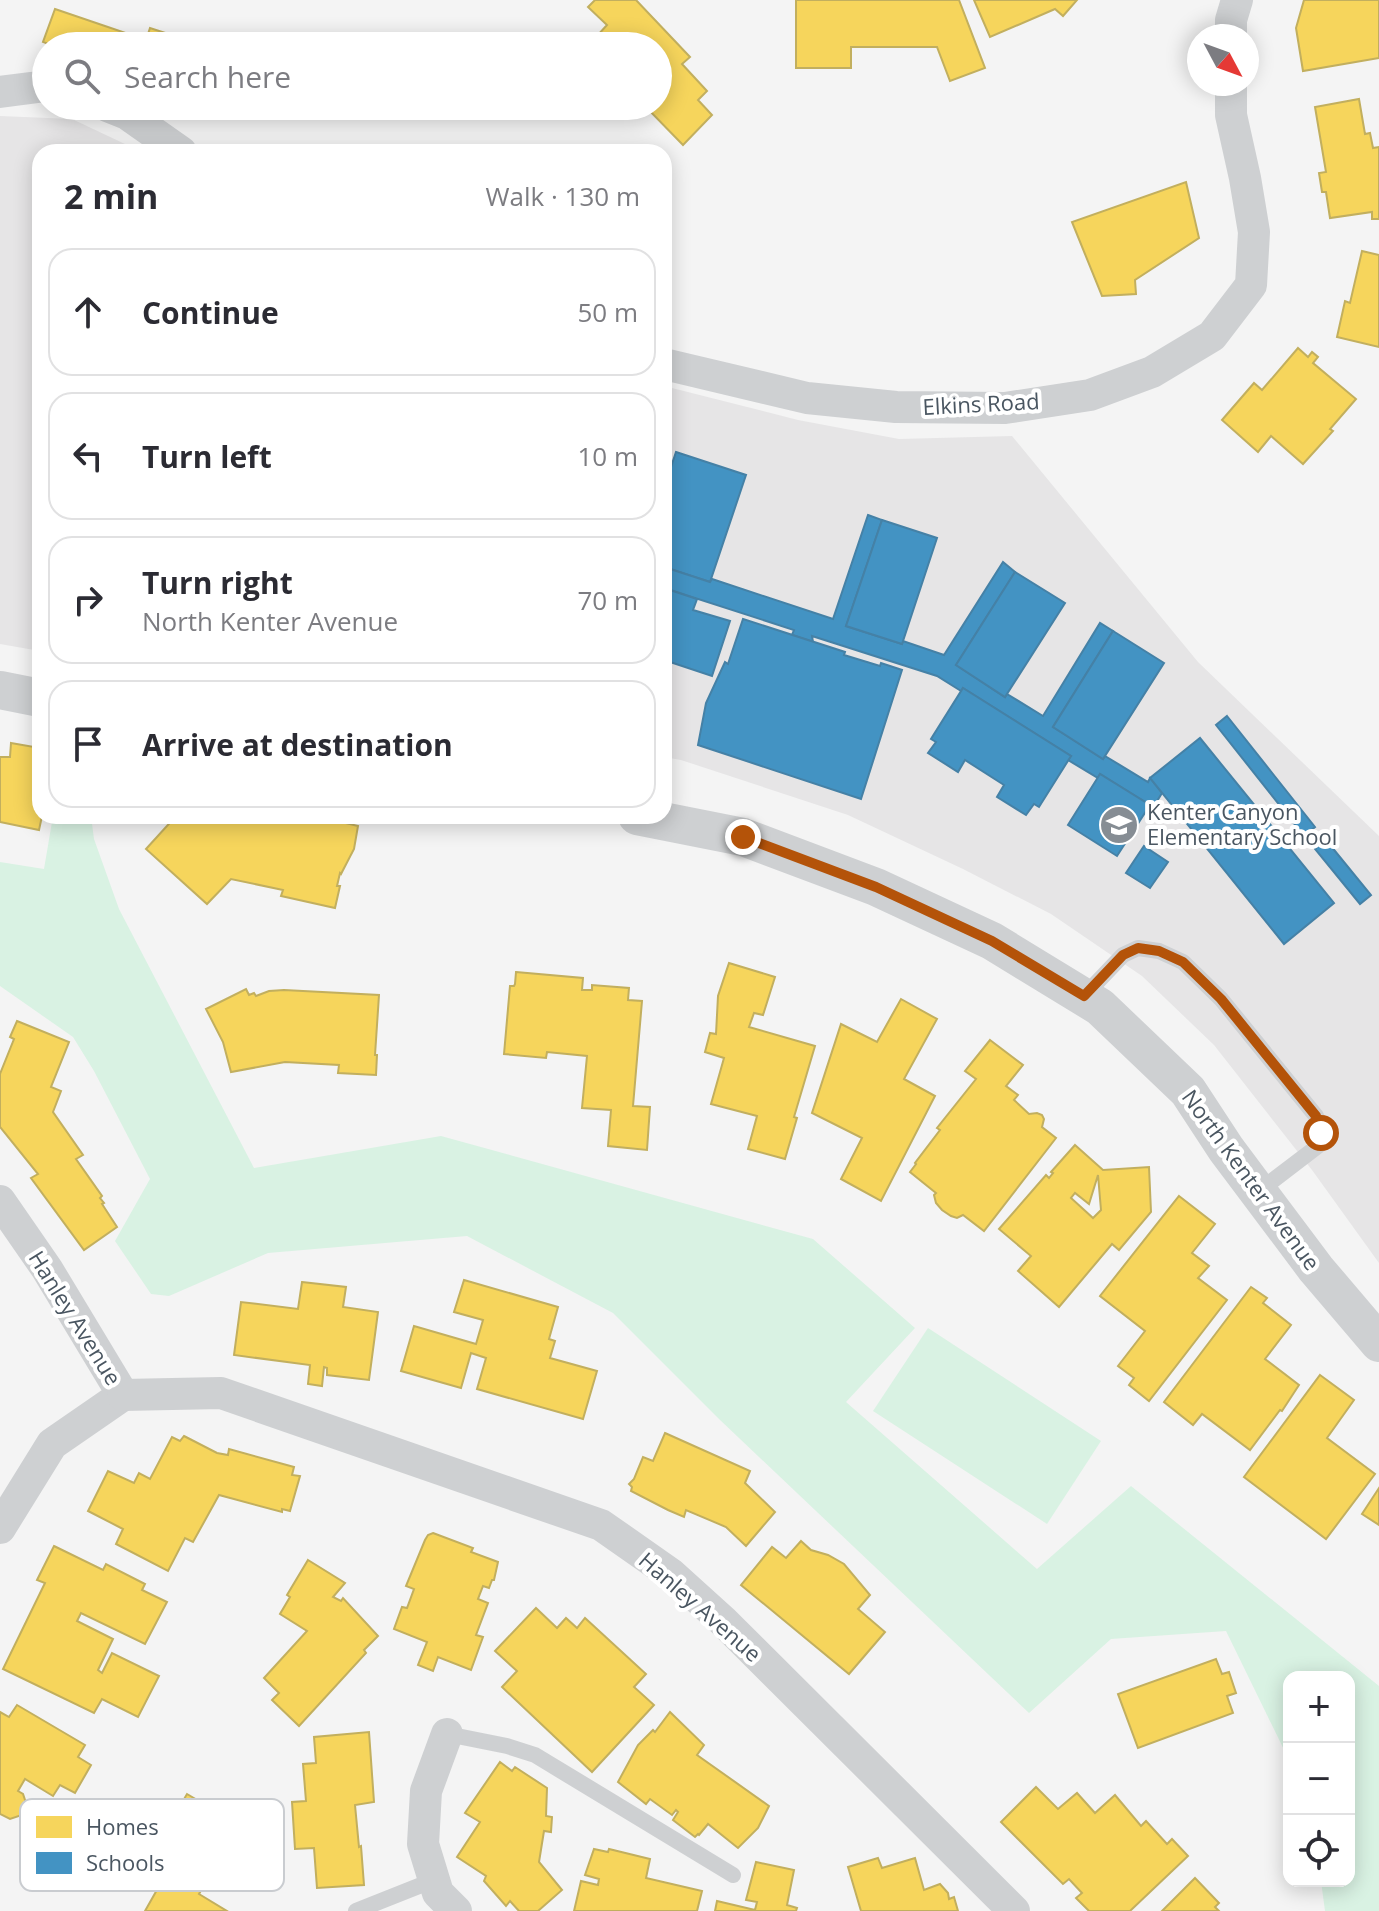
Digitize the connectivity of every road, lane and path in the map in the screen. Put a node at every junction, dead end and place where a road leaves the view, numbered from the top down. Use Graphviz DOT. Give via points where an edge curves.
graph roads {
  1 [pos="1237,0"];
  2 [pos="1231,24"];
  3 [pos="32,88"];
  4 [pos="0,92"];
  5 [pos="1231,96"];
  6 [pos="136,120"];
  7 [pos="170,144"];
  8 [pos="672,366"];
  9 [pos="0,690"];
  10 [pos="32,696"];
  11 [pos="672,823"];
  12 [pos="1084,996"];
  13 [pos="1259,1191"];
  14 [pos="0,1201"];
  15 [pos="1379,1343"];
  16 [pos="123,1395"];
  17 [pos="0,1528"];
  18 [pos="447,1734"];
  19 [pos="733,1875"];
  20 [pos="434,1880"];
  21 [pos="356,1911"];
  22 [pos="456,1911"];
  23 [pos="1014,1911"];
  1 -- 2 [label="street"];
  3 -- 4 [label="street"];
  5 -- 8 [label="street, Elkins Road" via="1254,232 1251,285 1212,336 1152,372 1090,395 1005,408 896,407 807,398"];
  6 -- 7 [label="street"];
  9 -- 10 [label="street"];
  11 -- 12 [label="street, North Kenter Avenue" via="743,837 876,887 992,941"];
  12 -- 13 [label="street, North Kenter Avenue" via="1188,1091"];
  12 -- 13 [label="lane" via="1123,955 1138,948 1183,962 1221,999 1316,1116 1321,1133 1318,1146"];
  13 -- 15 [label="street, North Kenter Avenue"];
  14 -- 16 [label="street, Hanley Avenue"];
  16 -- 17 [label="street, Hanley Avenue" via="52,1444"];
  16 -- 23 [label="street, Hanley Avenue" via="221,1393 601,1525 671,1574 723,1621"];
  18 -- 19 [label="lane" via="535,1755"];
  18 -- 20 [label="street" via="426,1791 423,1844"];
  20 -- 21 [label="lane"];
  20 -- 22 [label="street" via="438,1893"];
}
